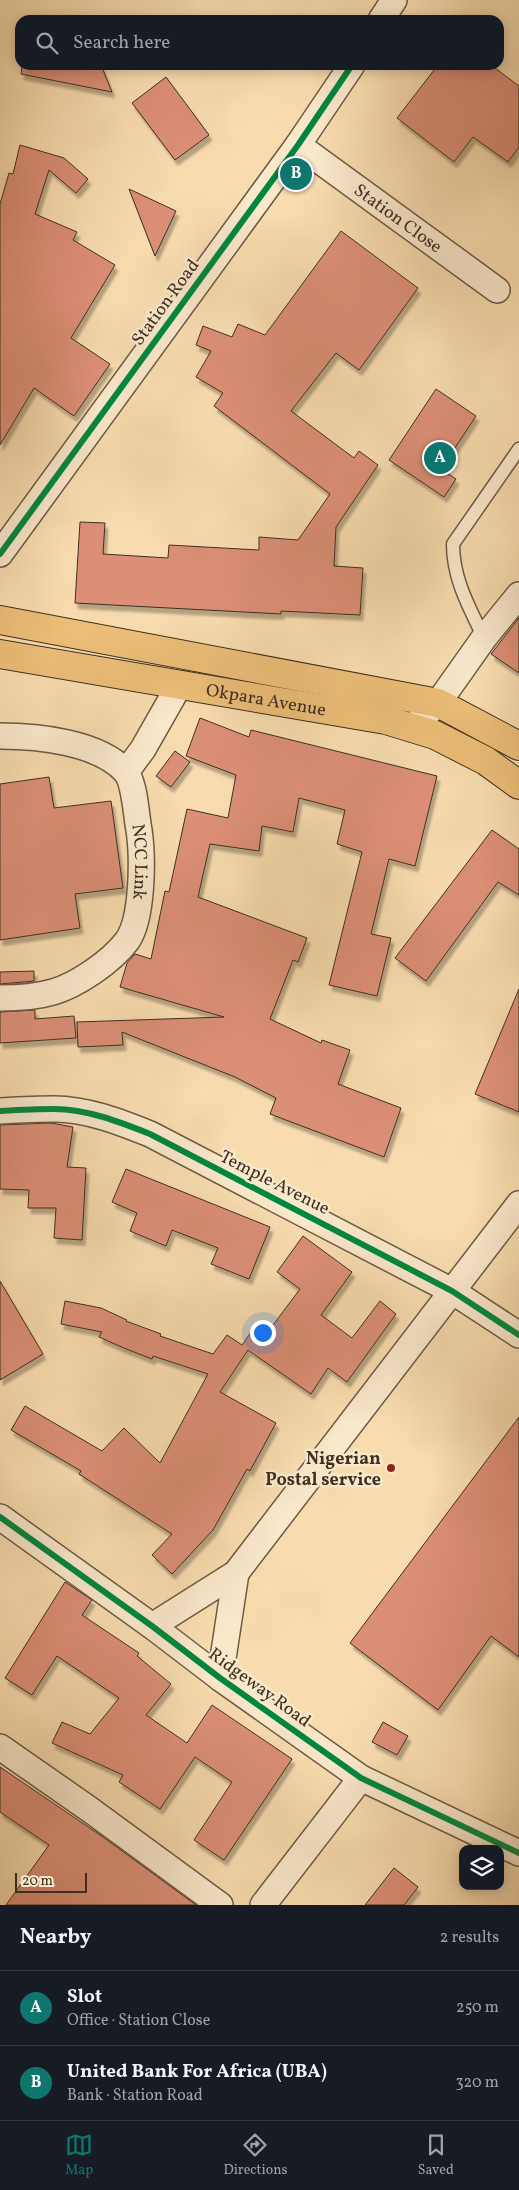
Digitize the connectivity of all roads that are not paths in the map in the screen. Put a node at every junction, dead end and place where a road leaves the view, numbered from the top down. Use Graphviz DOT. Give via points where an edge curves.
graph roads {
  1 [pos="394,0"];
  2 [pos="384,15"];
  3 [pos="349,70"];
  4 [pos="298,145"];
  5 [pos="496,290"];
  6 [pos="519,450"];
  7 [pos="0,554"];
  8 [pos="519,595"];
  9 [pos="0,620"];
  10 [pos="484,638"];
  11 [pos="0,654"];
  12 [pos="180,684"];
  13 [pos="438,703"];
  14 [pos="412,728"];
  15 [pos="0,736"];
  16 [pos="519,746"];
  17 [pos="126,772"];
  18 [pos="519,784"];
  19 [pos="0,998"];
  20 [pos="0,1111"];
  21 [pos="519,1204"];
  22 [pos="452,1290"];
  23 [pos="519,1335"];
  24 [pos="0,1517"];
  25 [pos="236,1573"];
  26 [pos="152,1626"];
  27 [pos="220,1678"];
  28 [pos="0,1747"];
  29 [pos="361,1778"];
  30 [pos="519,1853"];
  31 [pos="220,1905"];
  32 [pos="263,1905"];
  1 -- 2 [label="street"];
  3 -- 4 [label="street, Station Road"];
  4 -- 5 [label="street, Station Close"];
  4 -- 7 [label="street, Station Road"];
  6 -- 10 [label="lane" via="453,544 453,563 458,581"];
  8 -- 10 [label="street"];
  9 -- 13 [label="main road, Okpara Avenue"];
  10 -- 13 [label="street"];
  11 -- 12 [label="main road, Okpara Avenue"];
  12 -- 14 [label="main road, Okpara Avenue" via="386,720"];
  12 -- 17 [label="street"];
  13 -- 14 [label="street"];
  13 -- 16 [label="main road, Okpara Avenue"];
  14 -- 18 [label="main road, Okpara Avenue" via="435,735 486,761"];
  15 -- 17 [label="street" via="69,743 103,756"];
  17 -- 19 [label="street, NCC Link" via="140,837 142,874 136,917 128,940 82,979 53,992"];
  20 -- 22 [label="street, Temple Avenue" via="55,1109 84,1112 150,1134"];
  21 -- 22 [label="street"];
  22 -- 23 [label="street, Temple Avenue"];
  22 -- 25 [label="street"];
  24 -- 26 [label="street, Ridgeway Road"];
  25 -- 26 [label="street"];
  25 -- 27 [label="street"];
  26 -- 27 [label="street, Ridgeway Road"];
  27 -- 29 [label="street, Ridgeway Road"];
  28 -- 31 [label="street"];
  29 -- 30 [label="street, Ridgeway Road"];
  29 -- 32 [label="street"];
}
